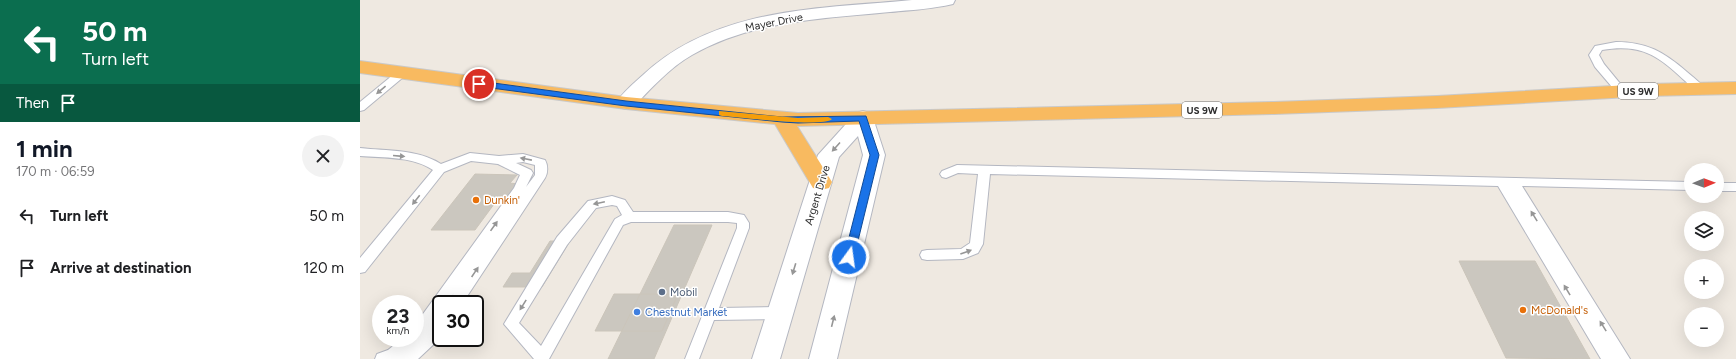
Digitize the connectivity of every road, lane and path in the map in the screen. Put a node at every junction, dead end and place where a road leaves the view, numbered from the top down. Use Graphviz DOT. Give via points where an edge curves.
graph roads {
  1 [pos="946,0"];
  2 [pos="360,67"];
  3 [pos="403,72"];
  4 [pos="1700,89"];
  5 [pos="1732,89"];
  6 [pos="1622,92"];
  7 [pos="626,103"];
  8 [pos="360,108"];
  9 [pos="863,118"];
  10 [pos="782,119"];
  11 [pos="360,152"];
  12 [pos="499,160"];
  13 [pos="440,169"];
  14 [pos="984,171"];
  15 [pos="946,174"];
  16 [pos="821,182"];
  17 [pos="1507,182"];
  18 [pos="1684,186"];
  19 [pos="1724,187"];
  20 [pos="1736,187"];
  21 [pos="629,218"];
  22 [pos="927,255"];
  23 [pos="360,268"];
  24 [pos="460,295"];
  25 [pos="780,313"];
  26 [pos="710,314"];
  27 [pos="424,325"];
  28 [pos="432,336"];
  29 [pos="403,347"];
  30 [pos="542,358"];
  31 [pos="382,359"];
  32 [pos="407,359"];
  33 [pos="692,359"];
  34 [pos="766,359"];
  35 [pos="823,359"];
  36 [pos="1609,359"];
  37 [pos="1623,359"];
  1 -- 7 [label="street, Mayer Drive" via="771,20 729,31 684,51 659,70"];
  2 -- 3 [label="highway, US 9W"];
  3 -- 7 [label="highway, US 9W"];
  3 -- 8 [label="lane, one-way"];
  4 -- 5 [label="highway, US 9W"];
  4 -- 6 [label="highway, US 9W"];
  4 -- 6 [label="lane" via="1662,57 1639,45 1614,44 1598,48 1594,55 1599,65"];
  6 -- 9 [label="highway, US 9W" via="1274,108"];
  7 -- 10 [label="highway, US 9W"];
  9 -- 10 [label="highway, US 9W"];
  9 -- 16 [label="street, Argent Drive, one-way" via="830,155"];
  35 -- 9 [label="street, one-way" via="874,155"];
  10 -- 16 [label="highway"];
  11 -- 13 [label="lane, one-way" via="414,157 428,161"];
  12 -- 13 [label="lane" via="470,157"];
  24 -- 12 [label="lane, one-way" via="541,175 541,163 523,158"];
  27 -- 12 [label="lane, one-way" via="519,190 527,173"];
  13 -- 23 [label="lane, one-way"];
  14 -- 15 [label="lane" via="957,169"];
  14 -- 17 [label="lane"];
  22 -- 14 [label="lane, one-way" via="963,254 973,249 976,244"];
  16 -- 25 [label="street, Argent Drive, one-way"];
  17 -- 18 [label="lane"];
  36 -- 17 [label="lane, one-way"];
  37 -- 17 [label="lane, one-way"];
  19 -- 20 [label="lane"];
  21 -- 26 [label="lane" via="740,218 743,228"];
  21 -- 30 [label="lane" via="616,226"];
  21 -- 30 [label="lane, one-way" via="621,203 612,200 592,204 558,248 511,324"];
  25 -- 26 [label="lane"];
  25 -- 34 [label="street, Argent Drive"];
  26 -- 33 [label="lane"];
  28 -- 32 [label="lane"];
  29 -- 31 [label="lane"];
}
